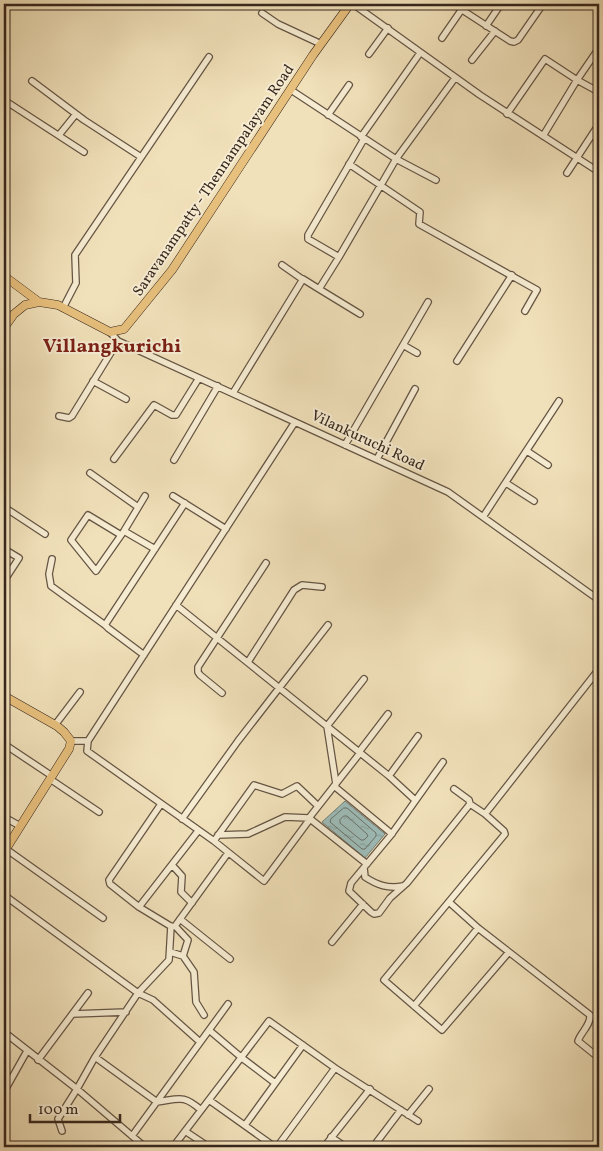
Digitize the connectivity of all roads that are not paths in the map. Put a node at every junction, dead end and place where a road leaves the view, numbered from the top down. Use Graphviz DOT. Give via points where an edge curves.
graph roads {
  1 [pos="352,4"];
  2 [pos="453,4"];
  3 [pos="501,4"];
  4 [pos="543,4"];
  5 [pos="462,10"];
  6 [pos="262,13"];
  7 [pos="486,26"];
  8 [pos="388,28"];
  9 [pos="495,32"];
  10 [pos="442,38"];
  11 [pos="321,44"];
  12 [pos="599,48"];
  13 [pos="420,53"];
  14 [pos="369,54"];
  15 [pos="209,57"];
  16 [pos="472,60"];
  17 [pos="456,78"];
  18 [pos="577,80"];
  19 [pos="32,81"];
  20 [pos="349,85"];
  21 [pos="291,90"];
  22 [pos="599,92"];
  23 [pos="4,100"];
  24 [pos="76,114"];
  25 [pos="507,114"];
  26 [pos="328,115"];
  27 [pos="599,124"];
  28 [pos="59,135"];
  29 [pos="543,136"];
  30 [pos="362,138"];
  31 [pos="84,152"];
  32 [pos="141,157"];
  33 [pos="577,157"];
  34 [pos="396,159"];
  35 [pos="349,164"];
  36 [pos="599,172"];
  37 [pos="567,173"];
  38 [pos="436,180"];
  39 [pos="380,185"];
  40 [pos="339,257"];
  41 [pos="282,266"];
  42 [pos="512,275"];
  43 [pos="4,276"];
  44 [pos="302,280"];
  45 [pos="319,289"];
  46 [pos="39,302"];
  47 [pos="428,302"];
  48 [pos="63,308"];
  49 [pos="525,311"];
  50 [pos="360,314"];
  51 [pos="4,328"];
  52 [pos="110,332"];
  53 [pos="118,341"];
  54 [pos="403,345"];
  55 [pos="416,353"];
  56 [pos="457,361"];
  57 [pos="199,378"];
  58 [pos="94,381"];
  59 [pos="218,386"];
  60 [pos="415,389"];
  61 [pos="234,393"];
  62 [pos="126,399"];
  63 [pos="559,402"];
  64 [pos="59,416"];
  65 [pos="295,422"];
  66 [pos="345,444"];
  67 [pos="527,451"];
  68 [pos="114,459"];
  69 [pos="377,459"];
  70 [pos="174,460"];
  71 [pos="548,465"];
  72 [pos="90,473"];
  73 [pos="506,483"];
  74 [pos="145,496"];
  75 [pos="173,496"];
  76 [pos="534,501"];
  77 [pos="185,503"];
  78 [pos="4,507"];
  79 [pos="138,507"];
  80 [pos="483,517"];
  81 [pos="226,529"];
  82 [pos="122,533"];
  83 [pos="45,534"];
  84 [pos="4,549"];
  85 [pos="155,549"];
  86 [pos="52,559"];
  87 [pos="266,563"];
  88 [pos="4,581"];
  89 [pos="322,587"];
  90 [pos="599,600"];
  91 [pos="176,605"];
  92 [pos="105,625"];
  93 [pos="328,625"];
  94 [pos="218,638"];
  95 [pos="144,655"];
  96 [pos="248,662"];
  97 [pos="599,669"];
  98 [pos="364,679"];
  99 [pos="280,688"];
  100 [pos="80,692"];
  101 [pos="222,693"];
  102 [pos="4,696"];
  103 [pos="388,714"];
  104 [pos="55,725"];
  105 [pos="327,726"];
  106 [pos="418,736"];
  107 [pos="70,740"];
  108 [pos="88,741"];
  109 [pos="4,744"];
  110 [pos="359,752"];
  111 [pos="443,762"];
  112 [pos="389,776"];
  113 [pos="51,777"];
  114 [pos="335,785"];
  115 [pos="454,789"];
  116 [pos="415,800"];
  117 [pos="161,804"];
  118 [pos="470,804"];
  119 [pos="318,806"];
  120 [pos="99,812"];
  121 [pos="485,814"];
  122 [pos="4,817"];
  123 [pos="182,819"];
  124 [pos="309,819"];
  125 [pos="20,826"];
  126 [pos="198,831"];
  127 [pos="392,834"];
  128 [pos="218,835"];
  129 [pos="214,841"];
  130 [pos="6,846"];
  131 [pos="228,853"];
  132 [pos="172,864"];
  133 [pos="365,866"];
  134 [pos="403,886"];
  135 [pos="4,895"];
  136 [pos="449,902"];
  137 [pos="192,903"];
  138 [pos="363,904"];
  139 [pos="139,907"];
  140 [pos="103,918"];
  141 [pos="180,919"];
  142 [pos="173,926"];
  143 [pos="478,928"];
  144 [pos="332,942"];
  145 [pos="170,952"];
  146 [pos="509,952"];
  147 [pos="183,956"];
  148 [pos="230,959"];
  149 [pos="88,993"];
  150 [pos="138,993"];
  151 [pos="228,1004"];
  152 [pos="414,1006"];
  153 [pos="126,1012"];
  154 [pos="73,1014"];
  155 [pos="204,1015"];
  156 [pos="210,1030"];
  157 [pos="4,1032"];
  158 [pos="200,1042"];
  159 [pos="303,1045"];
  160 [pos="27,1051"];
  161 [pos="95,1057"];
  162 [pos="242,1058"];
  163 [pos="599,1058"];
  164 [pos="38,1060"];
  165 [pos="335,1068"];
  166 [pos="276,1083"];
  167 [pos="77,1089"];
  168 [pos="370,1089"];
  169 [pos="429,1089"];
  170 [pos="4,1092"];
  171 [pos="209,1100"];
  172 [pos="157,1102"];
  173 [pos="200,1110"];
  174 [pos="401,1110"];
  175 [pos="408,1115"];
  176 [pos="418,1121"];
  177 [pos="245,1126"];
  178 [pos="62,1131"];
  179 [pos="185,1131"];
  180 [pos="132,1136"];
  181 [pos="332,1137"];
  182 [pos="145,1147"];
  183 [pos="173,1147"];
  184 [pos="209,1147"];
  185 [pos="276,1147"];
  186 [pos="324,1147"];
  187 [pos="346,1147"];
  188 [pos="373,1147"];
  1 -- 8 [label="street"];
  1 -- 11 [label="main road, Saravanampatty - Thennampalayam Road"];
  2 -- 5 [label="street"];
  3 -- 7 [label="street"];
  4 -- 9 [label="street" via="518,40 510,41"];
  5 -- 7 [label="street"];
  5 -- 10 [label="street"];
  6 -- 11 [label="street"];
  7 -- 9 [label="street"];
  8 -- 13 [label="street"];
  8 -- 14 [label="street"];
  9 -- 16 [label="street"];
  11 -- 21 [label="main road, Saravanampatty - Thennampalayam Road"];
  12 -- 18 [label="street"];
  13 -- 17 [label="street"];
  13 -- 30 [label="street"];
  15 -- 32 [label="street"];
  17 -- 25 [label="street"];
  17 -- 34 [label="street"];
  18 -- 22 [label="street"];
  18 -- 25 [label="street" via="545,59"];
  18 -- 29 [label="street"];
  19 -- 24 [label="street"];
  20 -- 26 [label="street"];
  21 -- 26 [label="street"];
  21 -- 52 [label="main road, Saravanampatty - Thennampalayam Road" via="172,270 124,329"];
  23 -- 28 [label="street"];
  24 -- 28 [label="street"];
  24 -- 32 [label="street"];
  25 -- 29 [label="street"];
  26 -- 30 [label="street"];
  27 -- 33 [label="street"];
  28 -- 31 [label="street"];
  29 -- 33 [label="street"];
  30 -- 34 [label="street"];
  30 -- 35 [label="street"];
  32 -- 48 [label="street" via="75,255 76,283"];
  33 -- 36 [label="street"];
  33 -- 37 [label="street"];
  34 -- 38 [label="street"];
  34 -- 39 [label="street"];
  35 -- 39 [label="street"];
  35 -- 40 [label="street" via="308,234 308,239"];
  39 -- 40 [label="street"];
  39 -- 42 [label="street" via="420,212 419,224"];
  40 -- 45 [label="street"];
  41 -- 44 [label="street"];
  42 -- 49 [label="street" via="537,290"];
  42 -- 56 [label="street"];
  43 -- 46 [label="main road"];
  44 -- 45 [label="street"];
  44 -- 61 [label="street"];
  45 -- 50 [label="street"];
  46 -- 48 [label="main road"];
  46 -- 51 [label="main road" via="25,305"];
  47 -- 54 [label="street"];
  48 -- 52 [label="main road"];
  52 -- 53 [label="street, Vilankuruchi Road"];
  53 -- 57 [label="street, Vilankuruchi Road"];
  53 -- 58 [label="street"];
  54 -- 55 [label="street"];
  54 -- 66 [label="street"];
  57 -- 59 [label="street, Vilankuruchi Road"];
  57 -- 68 [label="street" via="176,415 154,404"];
  58 -- 62 [label="street"];
  58 -- 64 [label="street" via="72,416"];
  59 -- 61 [label="street, Vilankuruchi Road"];
  59 -- 70 [label="street"];
  60 -- 69 [label="street"];
  61 -- 65 [label="street, Vilankuruchi Road"];
  63 -- 67 [label="street"];
  65 -- 66 [label="street, Vilankuruchi Road"];
  65 -- 81 [label="street"];
  66 -- 69 [label="street, Vilankuruchi Road"];
  67 -- 71 [label="street"];
  67 -- 73 [label="street"];
  69 -- 80 [label="street, Vilankuruchi Road" via="448,492"];
  72 -- 79 [label="street"];
  73 -- 76 [label="street"];
  73 -- 80 [label="street"];
  74 -- 79 [label="street"];
  75 -- 77 [label="street"];
  77 -- 81 [label="street"];
  77 -- 85 [label="street"];
  78 -- 83 [label="street"];
  79 -- 82 [label="street"];
  80 -- 90 [label="street, Vilankuruchi Road"];
  81 -- 91 [label="street"];
  82 -- 82 [label="street" via="96,571 71,540 88,515"];
  82 -- 85 [label="street"];
  84 -- 88 [label="street" via="19,558"];
  85 -- 92 [label="street"];
  86 -- 92 [label="street" via="51,586"];
  87 -- 94 [label="street"];
  89 -- 96 [label="street" via="302,585 294,590"];
  91 -- 94 [label="street"];
  91 -- 95 [label="street"];
  92 -- 95 [label="street"];
  93 -- 99 [label="street"];
  94 -- 96 [label="street"];
  94 -- 101 [label="street" via="198,670"];
  95 -- 108 [label="street"];
  96 -- 99 [label="street"];
  97 -- 121 [label="street"];
  98 -- 105 [label="street"];
  99 -- 105 [label="street"];
  99 -- 123 [label="street" via="226,756"];
  100 -- 104 [label="street"];
  102 -- 104 [label="main road"];
  103 -- 110 [label="street"];
  104 -- 107 [label="main road"];
  105 -- 110 [label="street"];
  105 -- 114 [label="street"];
  106 -- 112 [label="street"];
  107 -- 108 [label="street"];
  107 -- 113 [label="main road" via="69,749"];
  108 -- 117 [label="street" via="87,751"];
  109 -- 113 [label="street"];
  110 -- 112 [label="street"];
  110 -- 114 [label="street"];
  111 -- 116 [label="street"];
  112 -- 116 [label="street"];
  113 -- 120 [label="street"];
  113 -- 125 [label="main road"];
  114 -- 119 [label="street"];
  114 -- 127 [label="street"];
  115 -- 118 [label="street"];
  116 -- 127 [label="street"];
  117 -- 123 [label="street"];
  117 -- 139 [label="street" via="109,880"];
  118 -- 121 [label="street"];
  118 -- 134 [label="street"];
  119 -- 124 [label="street"];
  119 -- 128 [label="street" via="297,786 282,794 254,785"];
  121 -- 136 [label="street" via="505,834"];
  122 -- 125 [label="street"];
  123 -- 126 [label="street"];
  124 -- 128 [label="street" via="285,817 248,834"];
  124 -- 131 [label="street" via="264,881"];
  124 -- 133 [label="street"];
  125 -- 130 [label="main road"];
  126 -- 129 [label="street"];
  126 -- 132 [label="street"];
  127 -- 133 [label="street"];
  128 -- 129 [label="street"];
  129 -- 131 [label="street"];
  130 -- 140 [label="street"];
  131 -- 137 [label="street"];
  132 -- 137 [label="street" via="182,876 182,892"];
  132 -- 139 [label="street"];
  133 -- 134 [label="street" via="364,875 378,885"];
  133 -- 138 [label="street" via="348,887"];
  134 -- 138 [label="street" via="379,913 374,914"];
  135 -- 150 [label="street"];
  136 -- 143 [label="street"];
  136 -- 152 [label="street" via="384,980"];
  137 -- 141 [label="street"];
  138 -- 144 [label="street"];
  139 -- 142 [label="street"];
  141 -- 142 [label="street"];
  141 -- 148 [label="street"];
  142 -- 145 [label="street"];
  142 -- 147 [label="street" via="188,940"];
  143 -- 146 [label="street"];
  143 -- 152 [label="street"];
  145 -- 147 [label="street"];
  145 -- 150 [label="street" via="169,960"];
  146 -- 152 [label="street" via="442,1030"];
  146 -- 163 [label="street" via="590,1015 578,1041"];
  147 -- 155 [label="street" via="194,972 196,1002"];
  149 -- 154 [label="street"];
  150 -- 153 [label="street"];
  150 -- 158 [label="street" via="153,1000"];
  151 -- 156 [label="street"];
  153 -- 154 [label="street"];
  153 -- 161 [label="street"];
  154 -- 164 [label="street"];
  156 -- 158 [label="street"];
  156 -- 162 [label="street"];
  157 -- 160 [label="street"];
  158 -- 172 [label="street"];
  159 -- 162 [label="street" via="270,1021"];
  159 -- 165 [label="street"];
  159 -- 166 [label="street"];
  160 -- 164 [label="street"];
  160 -- 170 [label="street"];
  161 -- 167 [label="street"];
  161 -- 172 [label="street"];
  162 -- 166 [label="street"];
  162 -- 171 [label="street"];
  164 -- 167 [label="street"];
  165 -- 168 [label="street"];
  165 -- 185 [label="street"];
  166 -- 177 [label="street"];
  167 -- 178 [label="street" via="58,1119"];
  167 -- 180 [label="street"];
  168 -- 174 [label="street"];
  168 -- 181 [label="street"];
  169 -- 175 [label="street"];
  171 -- 173 [label="street"];
  171 -- 177 [label="street"];
  172 -- 173 [label="street" via="181,1098"];
  172 -- 180 [label="street"];
  173 -- 179 [label="street"];
  174 -- 175 [label="street"];
  174 -- 188 [label="street"];
  175 -- 176 [label="street"];
  177 -- 185 [label="street"];
  179 -- 183 [label="street"];
  179 -- 184 [label="street"];
  180 -- 182 [label="street"];
  181 -- 186 [label="street"];
  181 -- 187 [label="street"];
}
